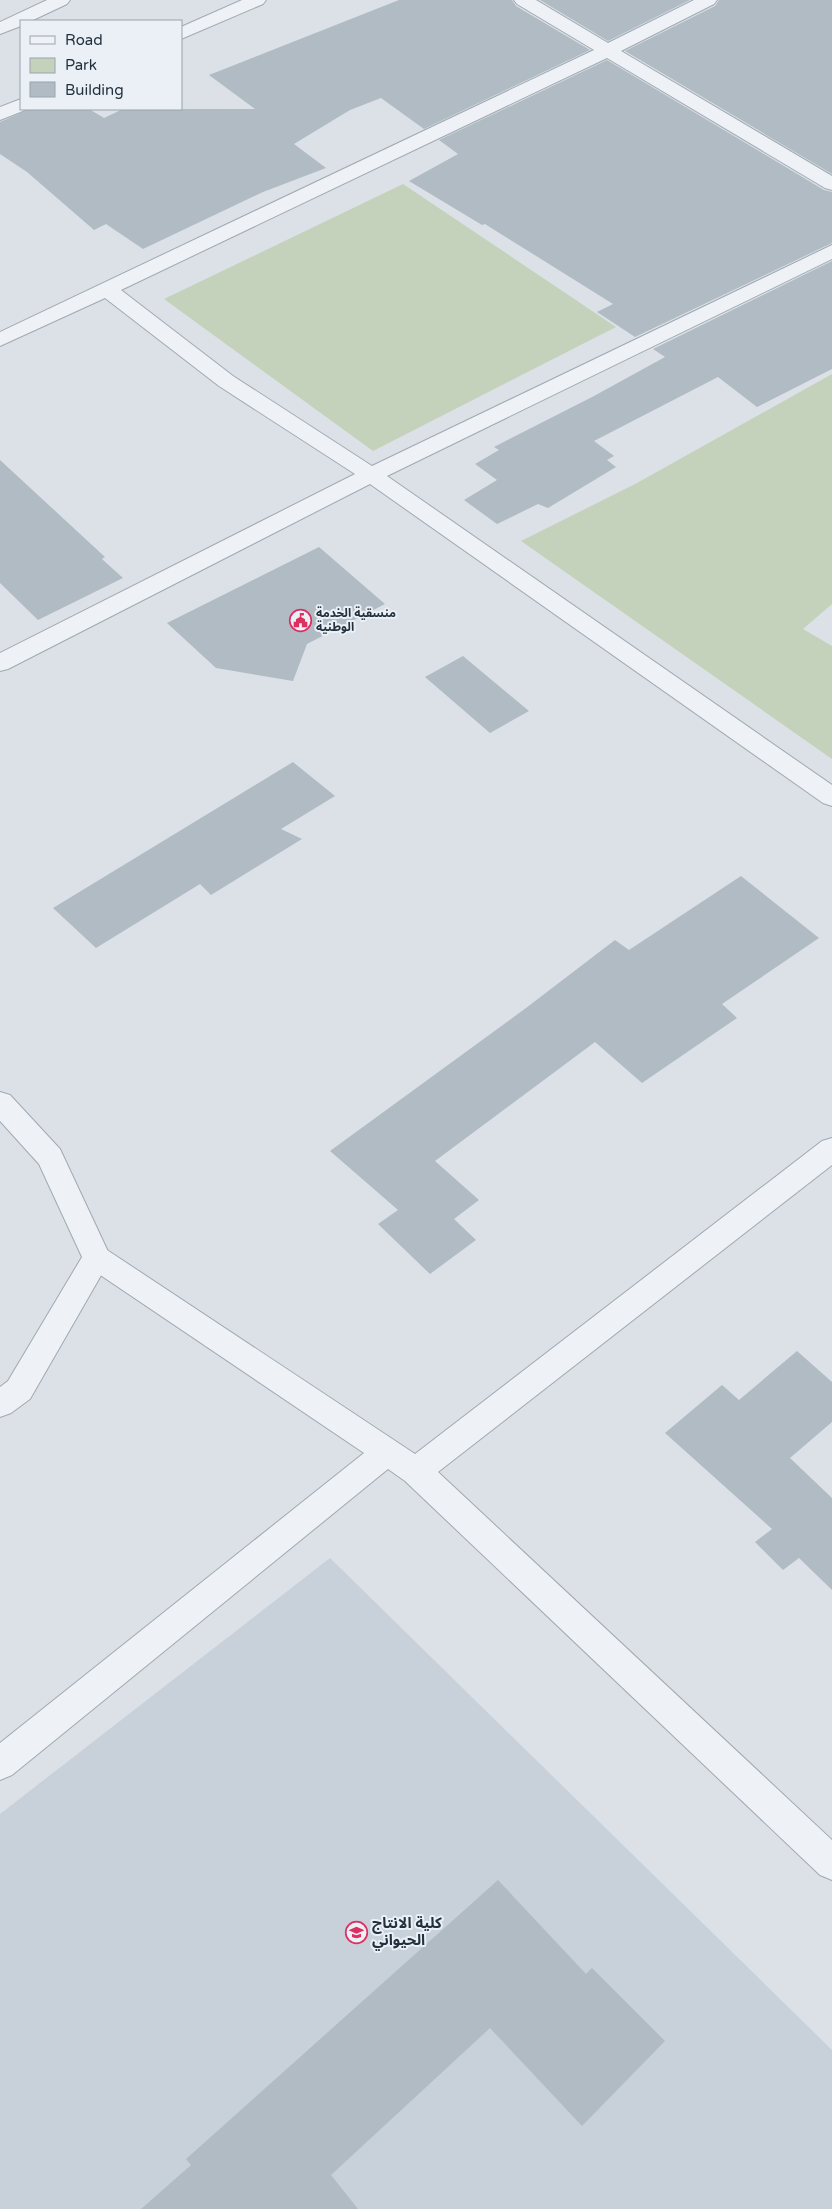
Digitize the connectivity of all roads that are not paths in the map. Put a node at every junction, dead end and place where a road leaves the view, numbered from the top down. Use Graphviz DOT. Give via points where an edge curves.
graph roads {
  1 [pos="61,0"];
  2 [pos="257,0"];
  3 [pos="523,0"];
  4 [pos="708,0"];
  5 [pos="0,29"];
  6 [pos="182,34"];
  7 [pos="608,50"];
  8 [pos="20,104"];
  9 [pos="0,114"];
  10 [pos="832,184"];
  11 [pos="832,251"];
  12 [pos="106,289"];
  13 [pos="0,340"];
  14 [pos="371,474"];
  15 [pos="0,663"];
  16 [pos="832,797"];
  17 [pos="0,1103"];
  18 [pos="832,1149"];
  19 [pos="97,1258"];
  20 [pos="0,1404"];
  21 [pos="387,1452"];
  22 [pos="416,1471"];
  23 [pos="0,1764"];
  24 [pos="830,1857"];
  1 -- 5 [label="street"];
  2 -- 6 [label="street"];
  3 -- 7 [label="street"];
  4 -- 7 [label="street"];
  7 -- 10 [label="street"];
  7 -- 12 [label="street"];
  8 -- 9 [label="street"];
  11 -- 14 [label="street"];
  12 -- 13 [label="street"];
  12 -- 14 [label="street" via="226,381"];
  14 -- 15 [label="street"];
  14 -- 16 [label="street"];
  17 -- 19 [label="street" via="50,1157"];
  18 -- 22 [label="street"];
  19 -- 20 [label="street" via="19,1390"];
  19 -- 21 [label="street"];
  21 -- 22 [label="street"];
  21 -- 23 [label="street"];
  22 -- 24 [label="street"];
}
